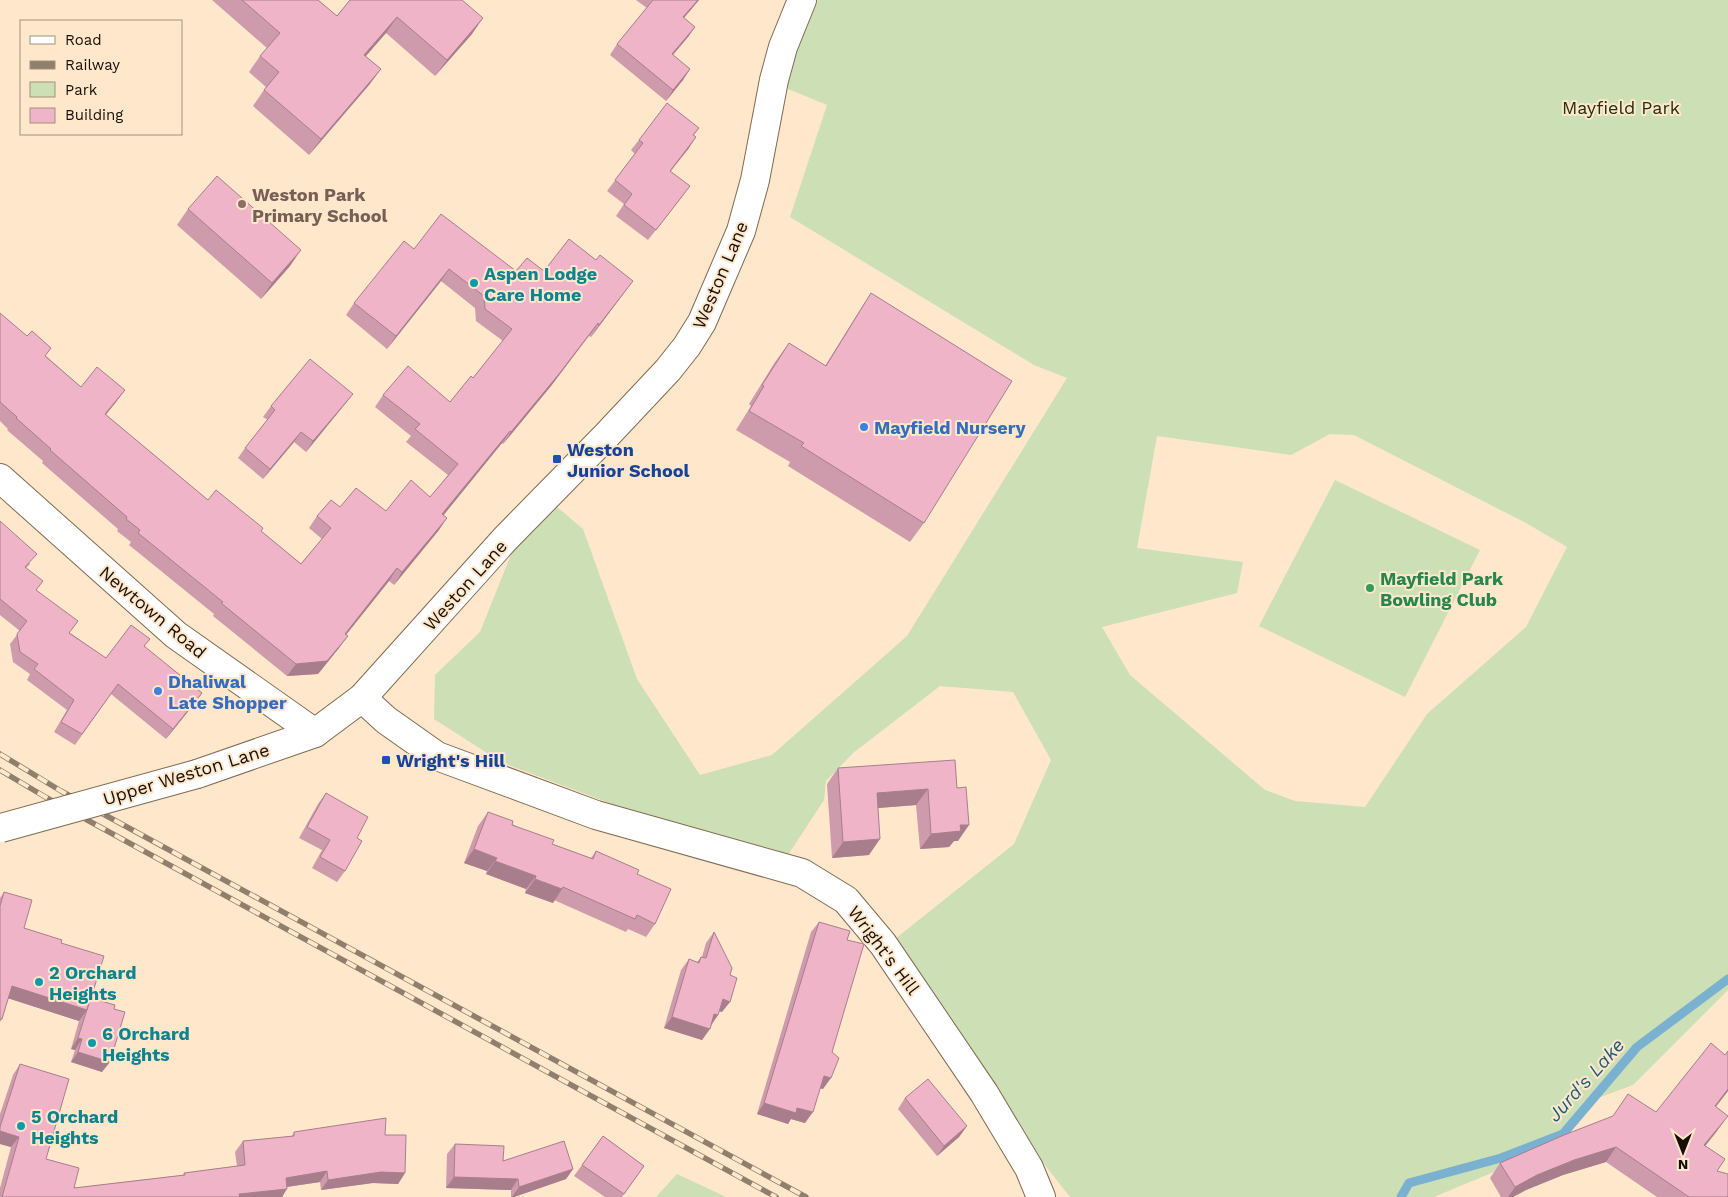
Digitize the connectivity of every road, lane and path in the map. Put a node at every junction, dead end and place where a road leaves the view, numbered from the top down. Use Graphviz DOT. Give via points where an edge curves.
graph roads {
  1 [pos="802,0"];
  2 [pos="0,478"];
  3 [pos="362,698"];
  4 [pos="316,733"];
  5 [pos="0,828"];
  6 [pos="1041,1197"];
  1 -- 3 [label="street, Weston Lane" via="774,80 755,180 741,231 702,322 687,346 668,370 505,539"];
  2 -- 4 [label="street, Newtown Road" via="176,635"];
  3 -- 4 [label="street, Upper Weston Lane"];
  3 -- 6 [label="street, Wright's Hill" via="386,720 437,756 596,815 802,873 846,900 883,944 984,1093 1029,1168"];
  4 -- 5 [label="street, Upper Weston Lane, bridge" via="197,774"];
}
